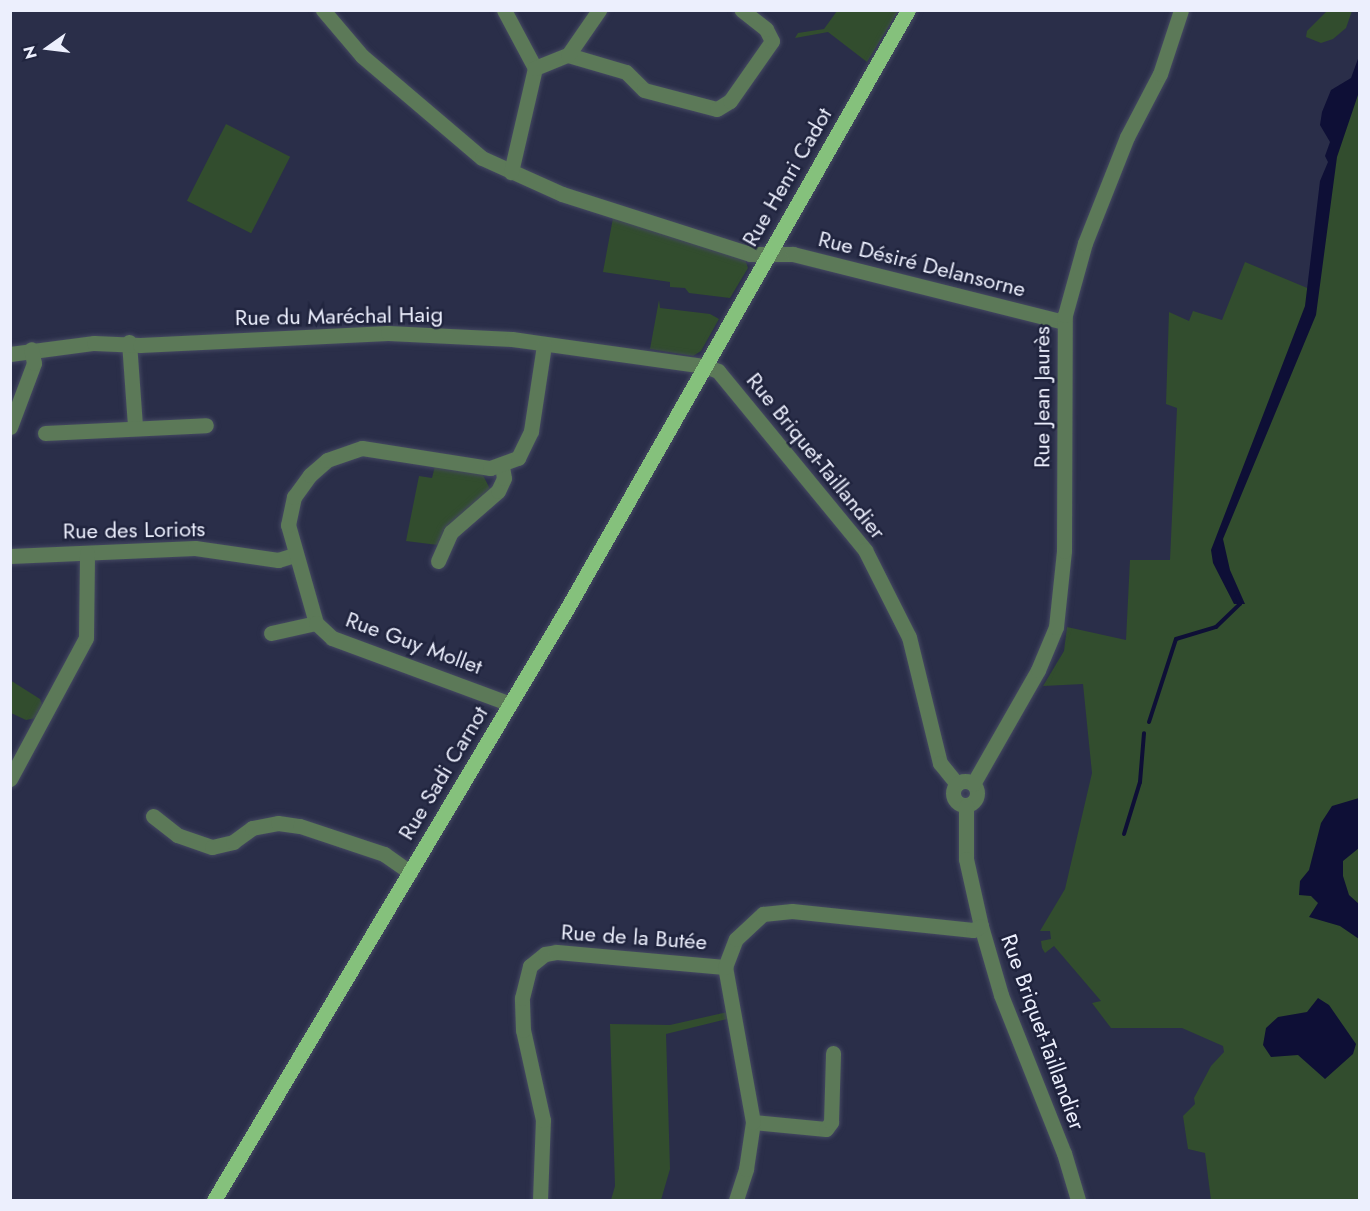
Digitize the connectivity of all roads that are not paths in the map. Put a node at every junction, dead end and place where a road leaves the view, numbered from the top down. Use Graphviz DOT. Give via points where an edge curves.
graph roads {
  1 [pos="323,10"];
  2 [pos="504,10"];
  3 [pos="599,10"];
  4 [pos="742,10"];
  5 [pos="908,10"];
  6 [pos="1181,10"];
  7 [pos="568,56"];
  8 [pos="536,68"];
  9 [pos="511,172"];
  10 [pos="769,254"];
  11 [pos="1064,322"];
  12 [pos="129,342"];
  13 [pos="544,345"];
  14 [pos="31,349"];
  15 [pos="10,354"];
  16 [pos="705,366"];
  17 [pos="206,425"];
  18 [pos="135,426"];
  19 [pos="10,427"];
  20 [pos="45,433"];
  21 [pos="502,467"];
  22 [pos="87,553"];
  23 [pos="294,555"];
  24 [pos="10,556"];
  25 [pos="438,561"];
  26 [pos="316,623"];
  27 [pos="270,633"];
  28 [pos="510,704"];
  29 [pos="10,779"];
  30 [pos="957,784"];
  31 [pos="973,784"];
  32 [pos="966,806"];
  33 [pos="153,816"];
  34 [pos="410,872"];
  35 [pos="981,926"];
  36 [pos="725,967"];
  37 [pos="833,1053"];
  38 [pos="753,1122"];
  39 [pos="214,1200"];
  40 [pos="540,1200"];
  41 [pos="736,1200"];
  42 [pos="1078,1200"];
  1 -- 9 [label="street, Rue Désiré Delansorne" via="362,57 425,114 482,158"];
  2 -- 8 [label="street"];
  3 -- 7 [label="street"];
  4 -- 7 [label="street" via="766,29 772,40 730,101 717,109 644,90 626,72"];
  5 -- 10 [label="main road, Rue Henri Cadot"];
  6 -- 11 [label="street, Rue Jean Jaurès" via="1160,74 1127,137 1085,243"];
  7 -- 8 [label="street"];
  8 -- 9 [label="street"];
  9 -- 10 [label="street, Rue Désiré Delansorne" via="652,225 750,254"];
  10 -- 11 [label="street, Rue Désiré Delansorne" via="793,254"];
  10 -- 16 [label="main road, Rue Henri Cadot"];
  11 -- 31 [label="street, Rue Jean Jaurès" via="1060,611 1038,670"];
  12 -- 13 [label="street, Rue du Maréchal Haig" via="140,345 388,333"];
  12 -- 14 [label="street, Rue du Maréchal Haig"];
  12 -- 18 [label="street"];
  13 -- 16 [label="street, Rue du Maréchal Haig"];
  13 -- 21 [label="street" via="531,431 518,458"];
  14 -- 15 [label="street, Rue du Maréchal Haig"];
  14 -- 19 [label="street" via="34,363"];
  16 -- 28 [label="main road, Rue Sadi Carnot"];
  16 -- 30 [label="street, Rue Briquet-Taillandier" via="721,374 865,550 909,637 939,764"];
  17 -- 18 [label="street"];
  18 -- 20 [label="street"];
  21 -- 23 [label="street" via="362,448 344,451 310,475 294,497 288,525"];
  21 -- 25 [label="street" via="504,478 498,491 451,532"];
  22 -- 23 [label="street, Rue des Loriots" via="195,548 278,560"];
  22 -- 24 [label="street, Rue des Loriots"];
  22 -- 29 [label="street" via="86,638"];
  23 -- 26 [label="street"];
  26 -- 27 [label="street, Rue Guy Mollet"];
  26 -- 28 [label="street, Rue Guy Mollet" via="332,638"];
  28 -- 34 [label="main road, Rue Sadi Carnot"];
  30 -- 31 [label="street"];
  30 -- 32 [label="street" via="953,796 957,803"];
  31 -- 32 [label="street" via="977,795"];
  32 -- 35 [label="street, Rue Briquet-Taillandier" via="966,859"];
  33 -- 34 [label="street" via="177,835 212,848 232,842 252,828 278,823 300,826 384,854"];
  34 -- 39 [label="main road, Rue Sadi Carnot"];
  35 -- 36 [label="street" via="973,930 792,911 763,914 736,939"];
  35 -- 42 [label="street, Rue Briquet-Taillandier" via="1001,995 1061,1145"];
  36 -- 38 [label="street"];
  36 -- 40 [label="street, Rue de la Butée" via="556,952 545,954 530,966 522,998 523,1030 543,1120"];
  37 -- 38 [label="street" via="827,1070 831,1122 825,1134"];
  38 -- 41 [label="street" via="746,1169"];
}
